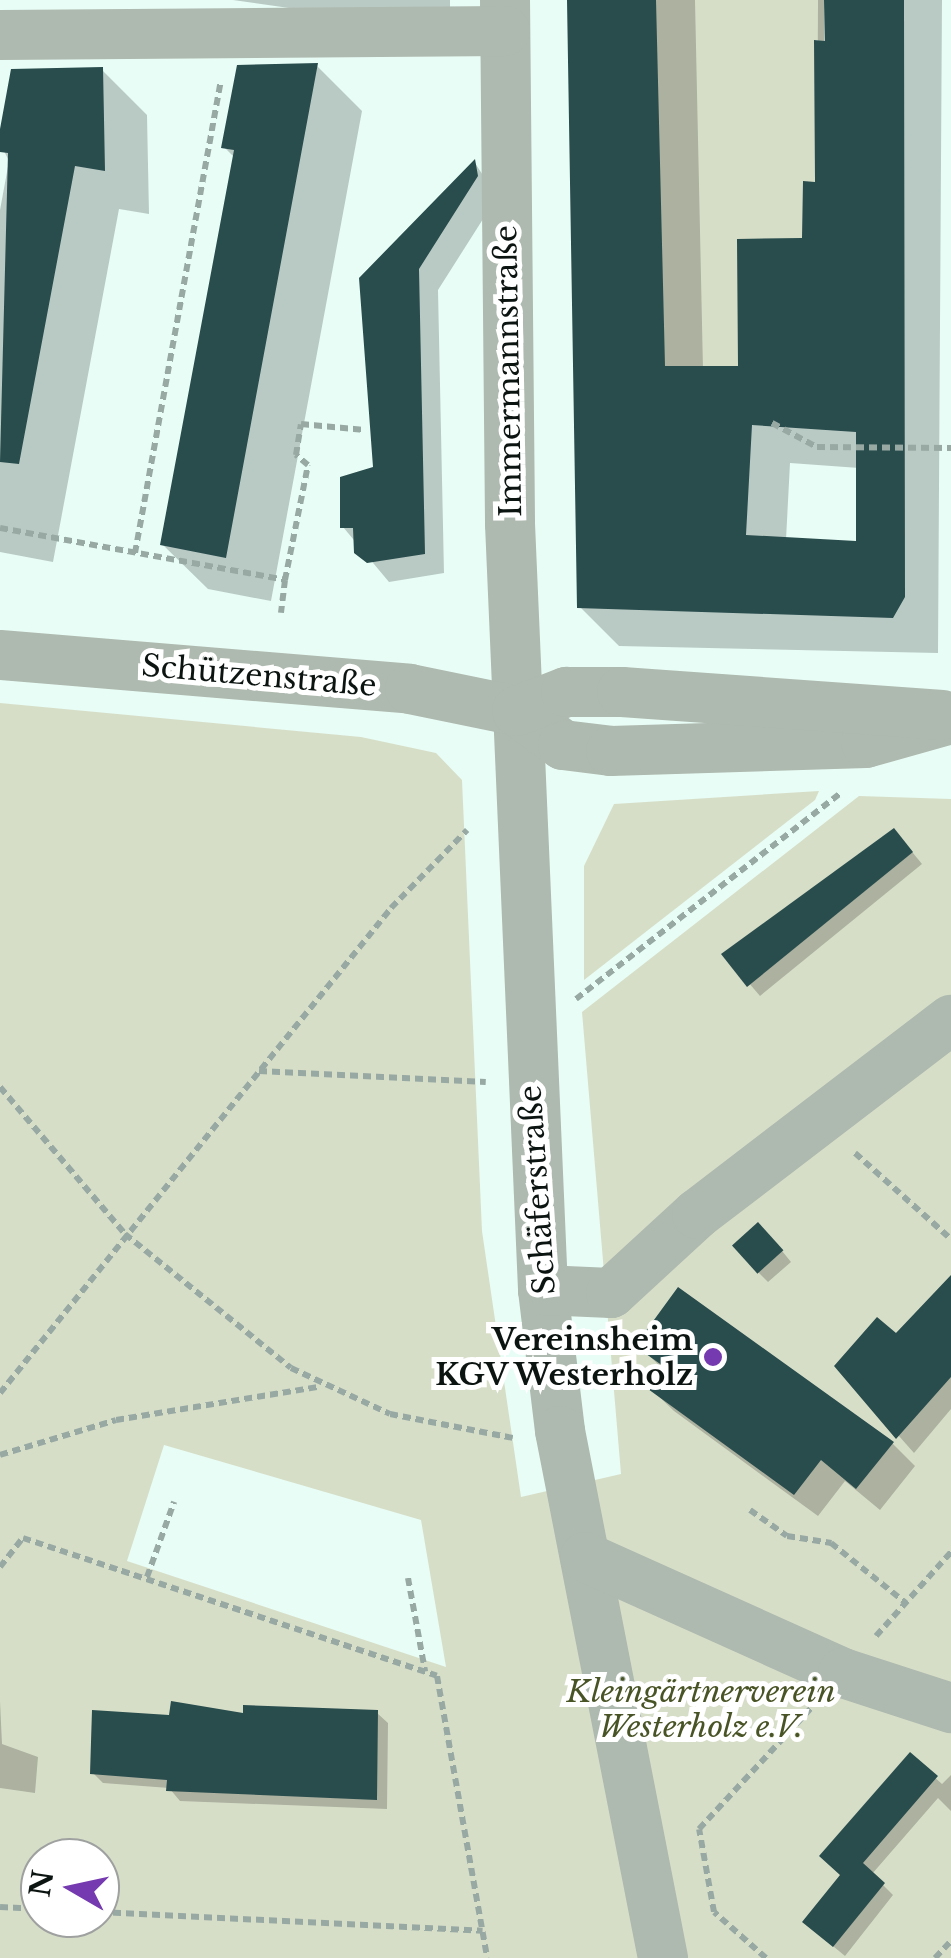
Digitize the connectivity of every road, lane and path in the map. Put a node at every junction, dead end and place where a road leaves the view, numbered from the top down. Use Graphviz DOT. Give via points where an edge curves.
graph roads {
  1 [pos="505,15"];
  2 [pos="21,24"];
  3 [pos="230,34"];
  4 [pos="772,423"];
  5 [pos="365,430"];
  6 [pos="951,448"];
  7 [pos="0,528"];
  8 [pos="134,553"];
  9 [pos="285,580"];
  10 [pos="281,613"];
  11 [pos="0,655"];
  12 [pos="516,710"];
  13 [pos="951,718"];
  14 [pos="846,778"];
  15 [pos="467,830"];
  16 [pos="574,999"];
  17 [pos="951,1020"];
  18 [pos="258,1070"];
  19 [pos="530,1084"];
  20 [pos="0,1087"];
  21 [pos="820,1121"];
  22 [pos="126,1234"];
  23 [pos="951,1239"];
  24 [pos="543,1290"];
  25 [pos="319,1387"];
  26 [pos="0,1393"];
  27 [pos="513,1438"];
  28 [pos="0,1455"];
  29 [pos="174,1502"];
  30 [pos="750,1510"];
  31 [pos="951,1552"];
  32 [pos="585,1557"];
  33 [pos="0,1567"];
  34 [pos="148,1577"];
  35 [pos="408,1578"];
  36 [pos="906,1602"];
  37 [pos="426,1672"];
  38 [pos="844,1673"];
  39 [pos="951,1708"];
  40 [pos="120,1913"];
  41 [pos="483,1931"];
  42 [pos="951,1941"];
  43 [pos="488,1958"];
  44 [pos="663,1958"];
  45 [pos="766,1958"];
  46 [pos="935,1958"];
  1 -- 3 [label="street, Immermannstraße"];
  1 -- 12 [label="street, Immermannstraße"];
  2 -- 3 [label="street, Immermannstraße"];
  3 -- 8 [label="path"];
  4 -- 6 [label="path" via="817,446"];
  5 -- 9 [label="path" via="301,424 296,455 308,465"];
  7 -- 8 [label="path"];
  8 -- 9 [label="path"];
  9 -- 10 [label="path"];
  11 -- 12 [label="street, Schützenstraße" via="410,689"];
  12 -- 13 [label="street, Schützenstraße" via="563,745 610,751 866,743"];
  12 -- 19 [label="street, Schäferstraße"];
  14 -- 16 [label="path" via="841,794"];
  15 -- 18 [label="path"];
  17 -- 21 [label="street"];
  18 -- 19 [label="path"];
  18 -- 22 [label="path"];
  19 -- 24 [label="street, Schäferstraße"];
  20 -- 22 [label="path"];
  21 -- 23 [label="path"];
  21 -- 24 [label="street" via="611,1293"];
  22 -- 25 [label="path"];
  22 -- 26 [label="path"];
  24 -- 32 [label="street, Schäferstraße"];
  25 -- 27 [label="path" via="390,1414"];
  25 -- 28 [label="path" via="116,1420"];
  29 -- 34 [label="path"];
  30 -- 36 [label="path" via="787,1536 831,1543"];
  31 -- 36 [label="path"];
  32 -- 38 [label="street"];
  32 -- 44 [label="street, Schäferstraße"];
  33 -- 34 [label="path" via="23,1538"];
  34 -- 37 [label="path"];
  35 -- 37 [label="path"];
  36 -- 38 [label="path"];
  37 -- 41 [label="path" via="437,1676"];
  38 -- 39 [label="street"];
  38 -- 45 [label="path" via="699,1829 714,1912"];
  40 -- 41 [label="path"];
  41 -- 43 [label="path"];
  42 -- 46 [label="path"];
}
